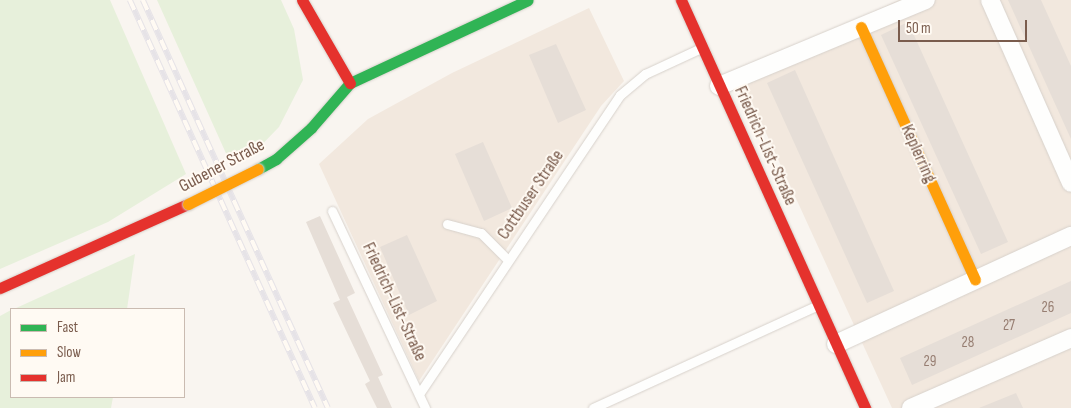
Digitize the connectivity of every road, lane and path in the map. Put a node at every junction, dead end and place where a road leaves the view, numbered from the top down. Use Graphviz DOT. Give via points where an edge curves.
graph roads {
  1 [pos="302,0"];
  2 [pos="528,0"];
  3 [pos="681,0"];
  4 [pos="926,0"];
  5 [pos="990,0"];
  6 [pos="861,28"];
  7 [pos="702,48"];
  8 [pos="350,83"];
  9 [pos="719,86"];
  10 [pos="1071,183"];
  11 [pos="332,211"];
  12 [pos="447,224"];
  13 [pos="1071,236"];
  14 [pos="508,260"];
  15 [pos="975,280"];
  16 [pos="0,288"];
  17 [pos="818,306"];
  18 [pos="1071,338"];
  19 [pos="836,344"];
  20 [pos="419,394"];
  21 [pos="425,408"];
  22 [pos="593,408"];
  23 [pos="864,408"];
  24 [pos="911,408"];
  1 -- 8 [label="street"];
  2 -- 8 [label="street"];
  3 -- 7 [label="street, Friedrich-List-Straße"];
  4 -- 6 [label="street"];
  5 -- 10 [label="street"];
  6 -- 9 [label="street"];
  6 -- 15 [label="street, Keplerring"];
  7 -- 9 [label="street, Friedrich-List-Straße"];
  7 -- 14 [label="lane, Cottbuser Straße" via="645,74 620,95"];
  8 -- 16 [label="street, Gubener Straße, bridge" via="311,128 276,159 188,204"];
  9 -- 17 [label="street, Friedrich-List-Straße"];
  11 -- 20 [label="lane, Friedrich-List-Straße"];
  12 -- 14 [label="lane" via="481,233"];
  13 -- 15 [label="street"];
  14 -- 20 [label="lane, Cottbuser Straße"];
  15 -- 19 [label="street"];
  17 -- 19 [label="street, Friedrich-List-Straße"];
  17 -- 22 [label="lane"];
  18 -- 24 [label="street"];
  19 -- 23 [label="street, Friedrich-List-Straße"];
  20 -- 21 [label="lane, Friedrich-List-Straße"];
}
